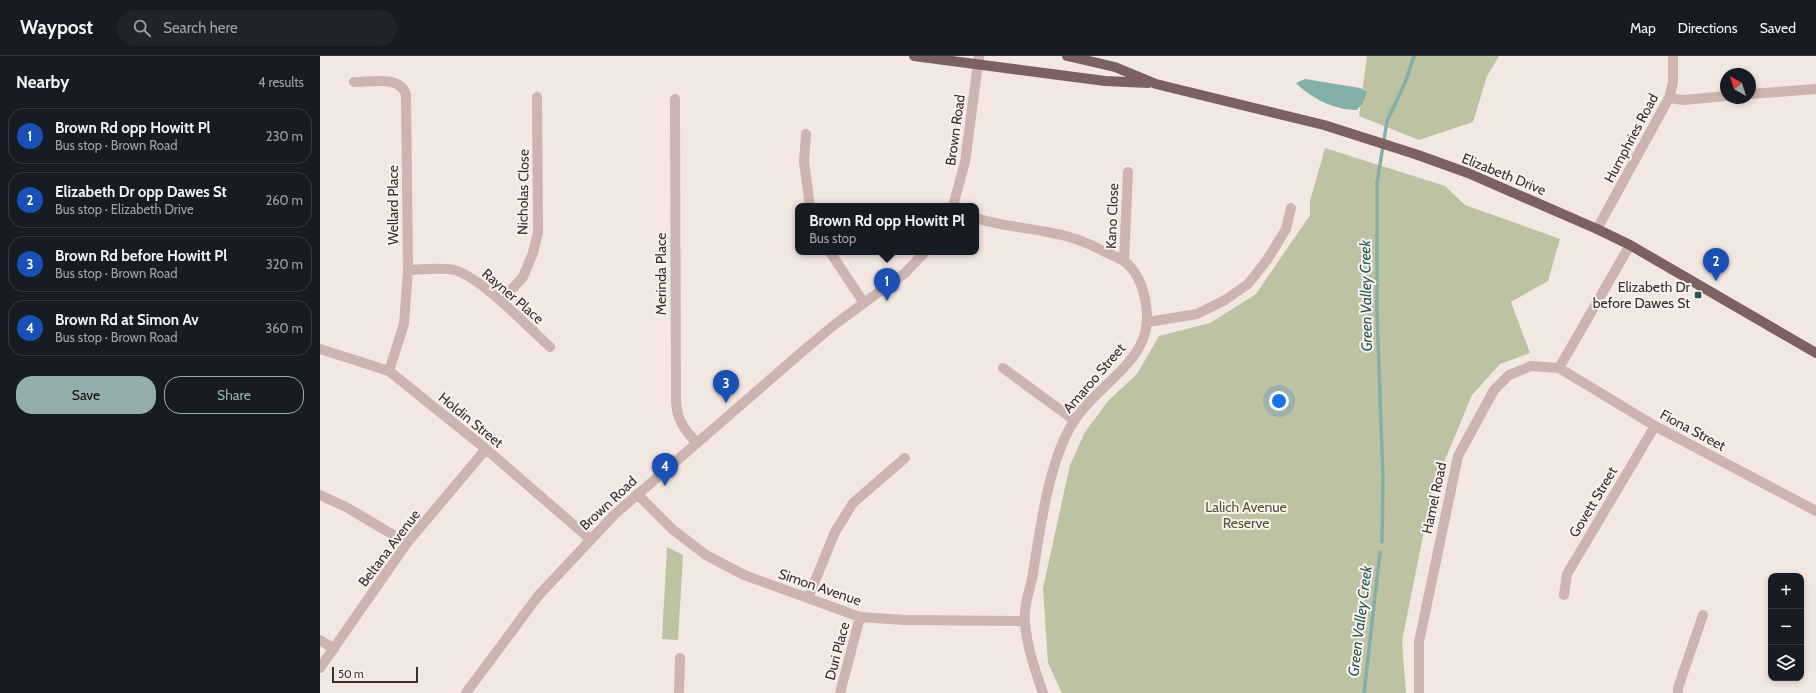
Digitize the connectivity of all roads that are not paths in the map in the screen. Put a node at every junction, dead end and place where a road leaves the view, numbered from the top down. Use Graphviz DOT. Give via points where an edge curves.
graph roads {
  1 [pos="914,56"];
  2 [pos="1067,56"];
  3 [pos="1673,56"];
  4 [pos="978,60"];
  5 [pos="354,82"];
  6 [pos="1156,84"];
  7 [pos="1816,89"];
  8 [pos="1756,94"];
  9 [pos="537,96"];
  10 [pos="1720,97"];
  11 [pos="1669,98"];
  12 [pos="674,99"];
  13 [pos="806,134"];
  14 [pos="1128,172"];
  15 [pos="810,203"];
  16 [pos="954,203"];
  17 [pos="1290,208"];
  18 [pos="979,219"];
  19 [pos="1597,229"];
  20 [pos="1630,245"];
  21 [pos="832,255"];
  22 [pos="922,255"];
  23 [pos="1124,261"];
  24 [pos="408,270"];
  25 [pos="501,301"];
  26 [pos="864,303"];
  27 [pos="1148,322"];
  28 [pos="550,347"];
  29 [pos="320,349"];
  30 [pos="1816,353"];
  31 [pos="1003,368"];
  32 [pos="1559,368"];
  33 [pos="389,371"];
  34 [pos="1074,420"];
  35 [pos="1655,426"];
  36 [pos="696,442"];
  37 [pos="486,449"];
  38 [pos="905,458"];
  39 [pos="637,494"];
  40 [pos="320,495"];
  41 [pos="1816,511"];
  42 [pos="590,539"];
  43 [pos="406,543"];
  44 [pos="1564,595"];
  45 [pos="808,598"];
  46 [pos="1703,615"];
  47 [pos="860,617"];
  48 [pos="1024,621"];
  49 [pos="320,640"];
  50 [pos="334,648"];
  51 [pos="680,658"];
  52 [pos="320,668"];
  53 [pos="466,693"];
  54 [pos="679,693"];
  55 [pos="840,693"];
  56 [pos="1043,693"];
  57 [pos="1419,693"];
  58 [pos="1678,693"];
  1 -- 4 [label="main road, Elizabeth Drive"];
  2 -- 6 [label="main road, Elizabeth Drive" via="1115,67"];
  3 -- 11 [label="street, Humphries Road" via="1673,83"];
  4 -- 6 [label="main road, Elizabeth Drive" via="1105,81"];
  4 -- 16 [label="street, Brown Road" via="965,162"];
  5 -- 24 [label="street, Wellard Place" via="392,82 399,84 405,92"];
  6 -- 19 [label="main road, Elizabeth Drive" via="1236,102 1367,138 1508,189"];
  7 -- 8 [label="street"];
  9 -- 25 [label="street, Nicholas Close" via="538,232 523,277"];
  10 -- 11 [label="street" via="1684,100"];
  11 -- 19 [label="street, Humphries Road"];
  12 -- 36 [label="street, Merinda Place" via="676,401 679,420"];
  13 -- 15 [label="street" via="804,162"];
  14 -- 23 [label="street, Kano Close"];
  17 -- 27 [label="street" via="1286,229 1248,284 1225,300 1197,314"];
  18 -- 23 [label="street, Amaroo Street" via="998,225 1049,232 1093,245"];
  19 -- 20 [label="main road, Elizabeth Drive"];
  20 -- 30 [label="main road, Elizabeth Drive"];
  20 -- 32 [label="street"];
  21 -- 26 [label="street"];
  22 -- 26 [label="street, Brown Road" via="905,273"];
  23 -- 27 [label="street, Amaroo Street" via="1135,275 1146,297"];
  24 -- 25 [label="street, Rayner Place" via="454,270 468,275"];
  24 -- 33 [label="street, Wellard Place" via="404,324"];
  25 -- 28 [label="street, Rayner Place"];
  26 -- 36 [label="street, Brown Road" via="801,352"];
  27 -- 34 [label="street, Amaroo Street" via="1143,341 1130,361 1101,388"];
  29 -- 33 [label="street, Holdin Street"];
  31 -- 34 [label="street"];
  32 -- 35 [label="street, Fiona Street"];
  32 -- 57 [label="street, Hamel Road" via="1531,366 1509,375 1494,390 1458,456 1419,642"];
  33 -- 37 [label="street, Holdin Street"];
  34 -- 48 [label="street, Amaroo Street" via="1062,445 1050,484"];
  35 -- 41 [label="street, Fiona Street"];
  35 -- 44 [label="street, Govett Street" via="1567,574"];
  36 -- 39 [label="street, Brown Road"];
  37 -- 42 [label="street, Holdin Street"];
  37 -- 43 [label="street, Beltana Avenue"];
  38 -- 45 [label="street" via="852,503 835,532"];
  39 -- 42 [label="street, Brown Road"];
  39 -- 45 [label="street, Simon Avenue" via="672,529 706,555 744,575"];
  40 -- 43 [label="street" via="346,507"];
  42 -- 53 [label="street, Brown Road" via="538,596"];
  43 -- 50 [label="street, Beltana Avenue"];
  45 -- 47 [label="street, Simon Avenue"];
  46 -- 58 [label="street" via="1689,650"];
  47 -- 48 [label="street, Simon Avenue"];
  47 -- 55 [label="street, Duri Place"];
  48 -- 56 [label="street, Amaroo Street" via="1031,660"];
  49 -- 50 [label="street"];
  50 -- 52 [label="street, Beltana Avenue"];
  51 -- 54 [label="street"];
}
